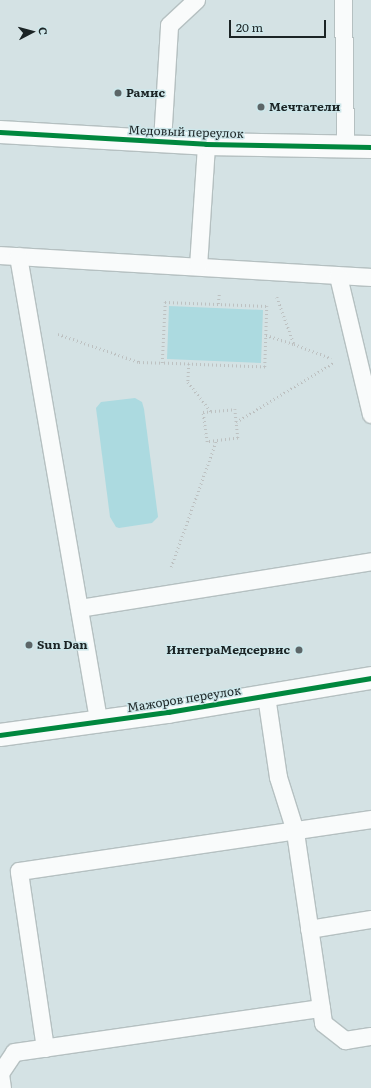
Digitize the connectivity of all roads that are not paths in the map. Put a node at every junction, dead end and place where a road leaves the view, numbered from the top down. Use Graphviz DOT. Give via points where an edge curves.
graph roads {
  1 [pos="196,0"];
  2 [pos="343,0"];
  3 [pos="0,132"];
  4 [pos="162,141"];
  5 [pos="206,144"];
  6 [pos="345,147"];
  7 [pos="371,147"];
  8 [pos="0,255"];
  9 [pos="18,256"];
  10 [pos="198,266"];
  11 [pos="338,276"];
  12 [pos="371,277"];
  13 [pos="371,414"];
  14 [pos="371,561"];
  15 [pos="79,608"];
  16 [pos="371,678"];
  17 [pos="266,696"];
  18 [pos="99,723"];
  19 [pos="0,735"];
  20 [pos="371,820"];
  21 [pos="295,831"];
  22 [pos="371,920"];
  23 [pos="309,929"];
  24 [pos="321,1008"];
  25 [pos="371,1036"];
  26 [pos="45,1048"];
  27 [pos="2,1088"];
  1 -- 4 [label="lane" via="169,25"];
  2 -- 6 [label="lane"];
  3 -- 4 [label="street, Медовый переулок"];
  4 -- 5 [label="street, Медовый переулок"];
  5 -- 6 [label="street, Медовый переулок"];
  5 -- 10 [label="lane"];
  6 -- 7 [label="street, Медовый переулок"];
  8 -- 9 [label="lane"];
  9 -- 10 [label="lane"];
  9 -- 15 [label="lane"];
  10 -- 11 [label="lane"];
  11 -- 12 [label="lane"];
  11 -- 13 [label="lane"];
  14 -- 15 [label="lane"];
  15 -- 18 [label="lane"];
  16 -- 17 [label="street, Мажоров переулок"];
  17 -- 18 [label="street, Мажоров переулок"];
  17 -- 21 [label="lane" via="278,776"];
  18 -- 19 [label="street, Мажоров переулок"];
  20 -- 21 [label="lane"];
  21 -- 23 [label="lane"];
  21 -- 26 [label="lane" via="19,871"];
  22 -- 23 [label="lane"];
  23 -- 24 [label="lane"];
  24 -- 25 [label="lane" via="323,1023 345,1040"];
  24 -- 26 [label="lane"];
  26 -- 27 [label="lane" via="14,1052 0,1073"];
}
